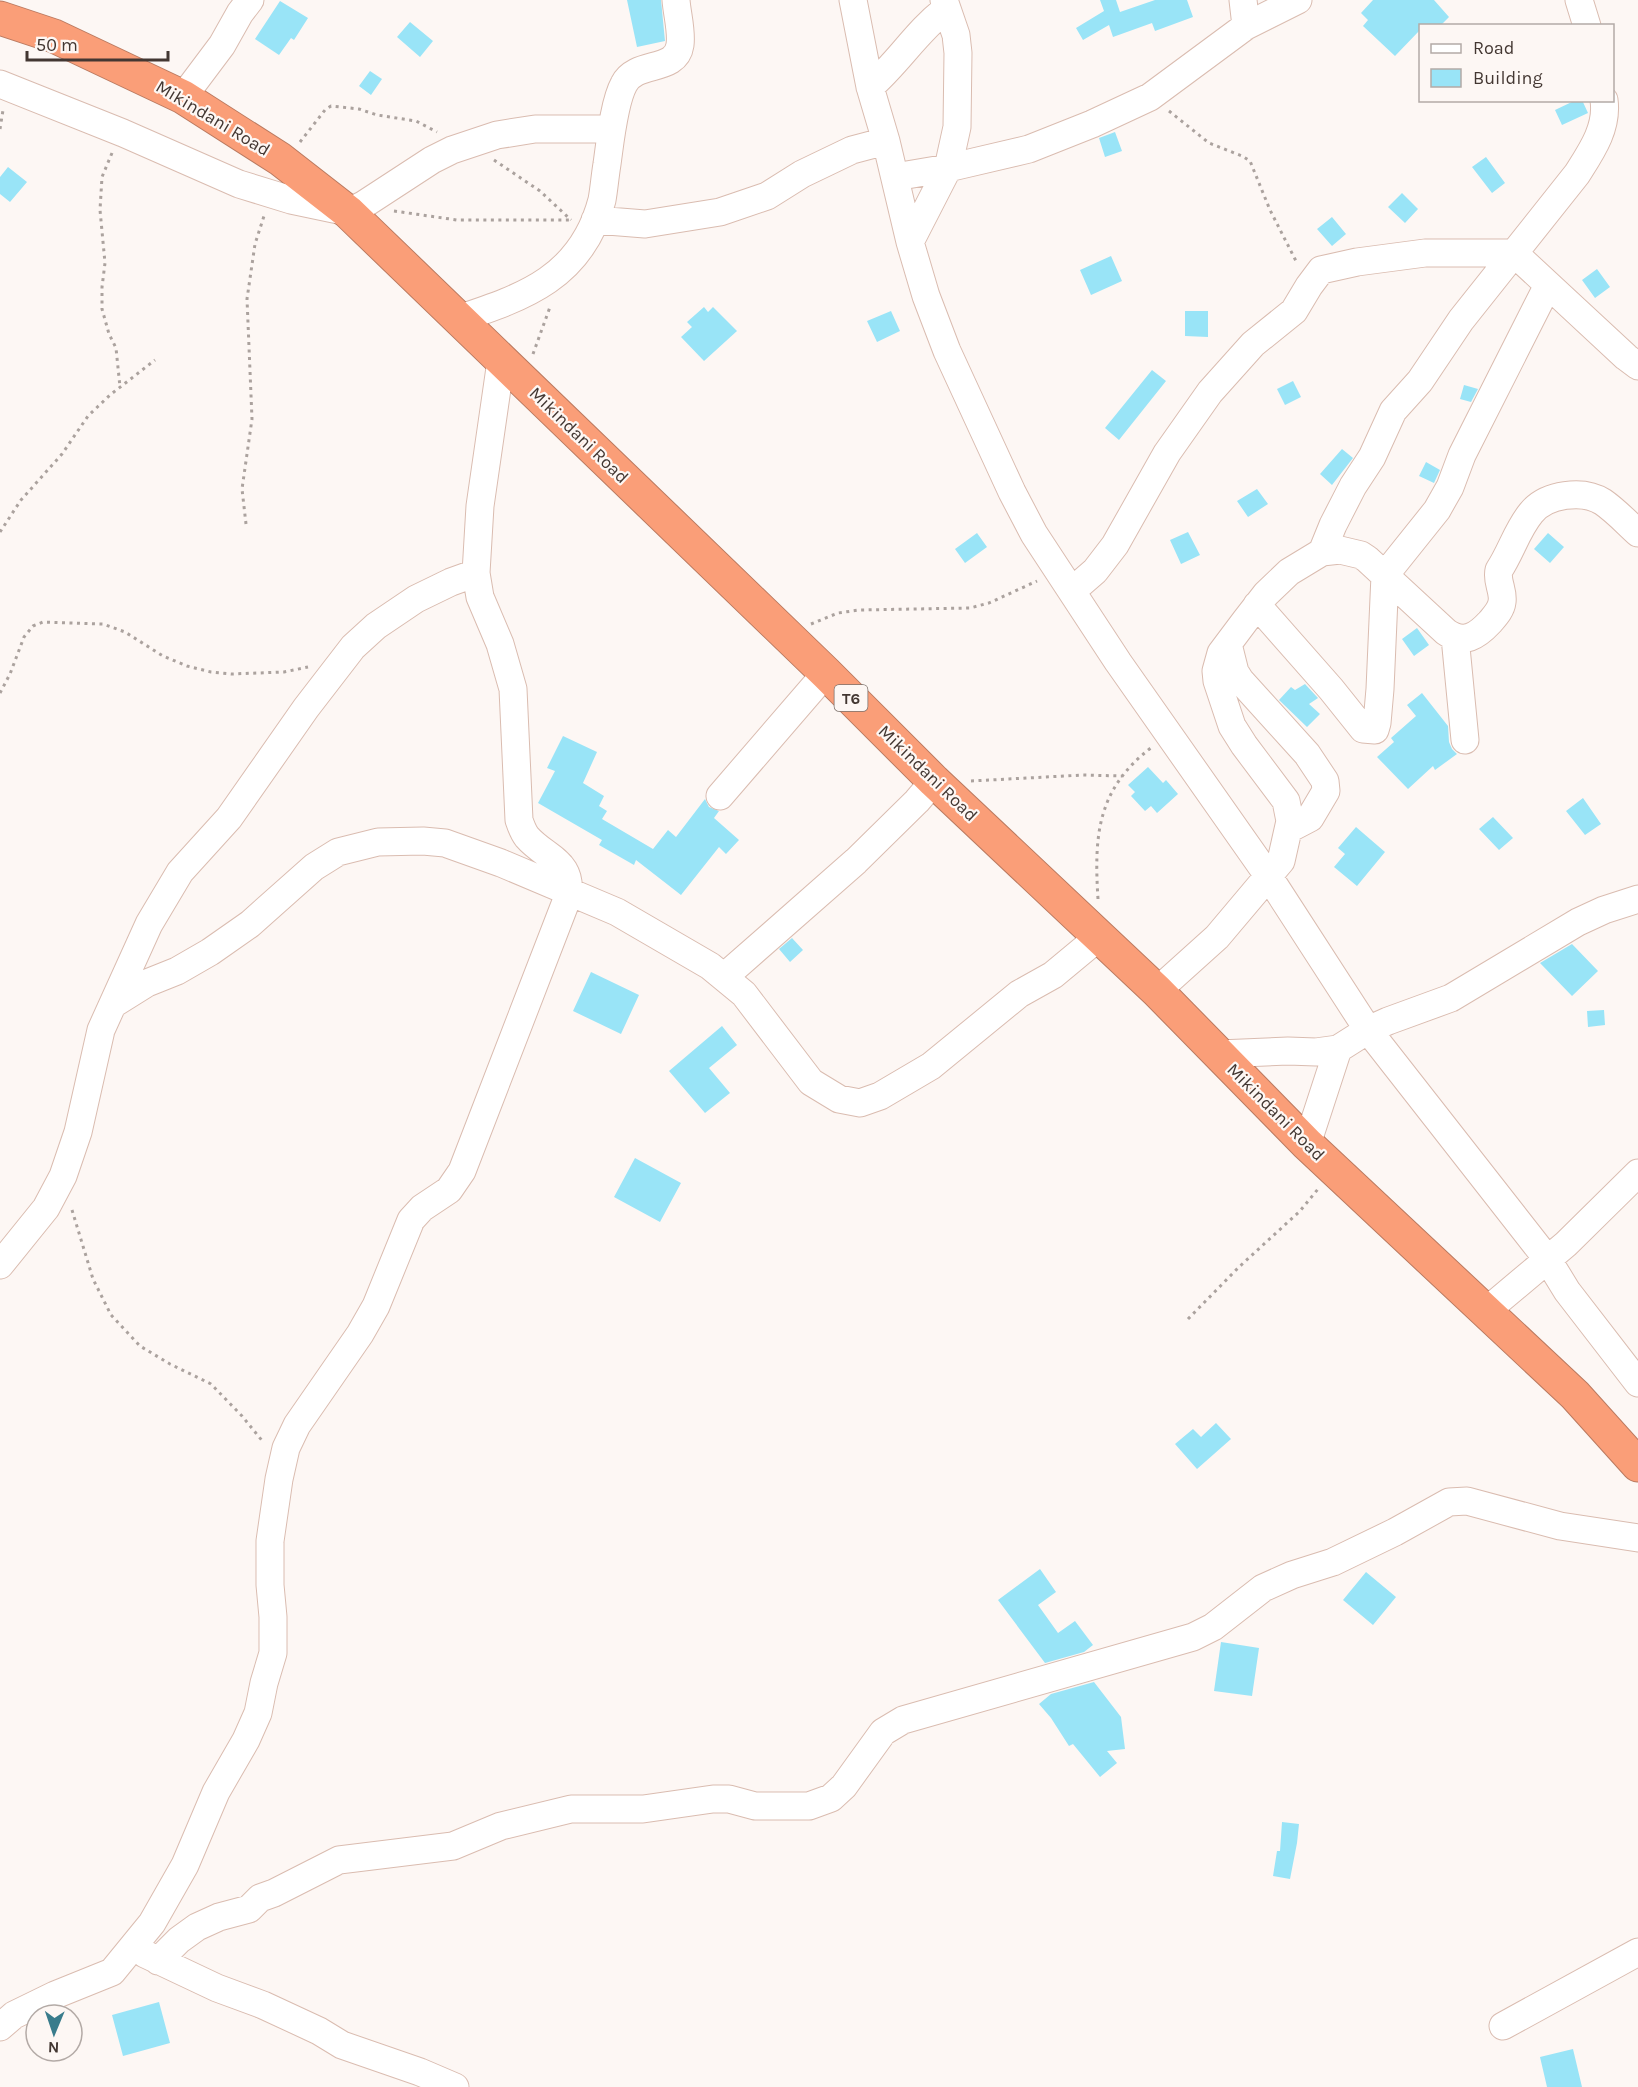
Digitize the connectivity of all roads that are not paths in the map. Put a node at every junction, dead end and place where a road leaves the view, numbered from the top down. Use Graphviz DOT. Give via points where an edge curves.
graph roads {
  1 [pos="250,0"];
  2 [pos="676,0"];
  3 [pos="853,0"];
  4 [pos="1243,0"];
  5 [pos="1298,0"];
  6 [pos="1579,0"];
  7 [pos="945,4"];
  8 [pos="0,18"];
  9 [pos="1586,24"];
  10 [pos="1246,27"];
  11 [pos="0,84"];
  12 [pos="870,87"];
  13 [pos="183,97"];
  14 [pos="1605,102"];
  15 [pos="612,129"];
  16 [pos="886,141"];
  17 [pos="948,168"];
  18 [pos="895,177"];
  19 [pos="356,208"];
  20 [pos="595,220"];
  21 [pos="910,242"];
  22 [pos="1514,253"];
  23 [pos="1548,285"];
  24 [pos="458,319"];
  25 [pos="1638,366"];
  26 [pos="512,371"];
  27 [pos="1638,533"];
  28 [pos="1322,552"];
  29 [pos="476,573"];
  30 [pos="1385,575"];
  31 [pos="1066,581"];
  32 [pos="1257,605"];
  33 [pos="1455,638"];
  34 [pos="1228,644"];
  35 [pos="826,673"];
  36 [pos="1464,740"];
  37 [pos="934,781"];
  38 [pos="720,796"];
  39 [pos="1289,829"];
  40 [pos="1269,877"];
  41 [pos="568,891"];
  42 [pos="1638,899"];
  43 [pos="1100,936"];
  44 [pos="723,977"];
  45 [pos="1157,991"];
  46 [pos="115,1003"];
  47 [pos="1368,1030"];
  48 [pos="1338,1049"];
  49 [pos="1219,1054"];
  50 [pos="1307,1144"];
  51 [pos="1638,1173"];
  52 [pos="1548,1260"];
  53 [pos="0,1265"];
  54 [pos="1485,1312"];
  55 [pos="1638,1383"];
  56 [pos="1638,1465"];
  57 [pos="1638,1538"];
  58 [pos="131,1948"];
  59 [pos="1638,1952"];
  60 [pos="158,1961"];
  61 [pos="1503,2026"];
  62 [pos="0,2027"];
  63 [pos="455,2087"];
  1 -- 13 [label="street"];
  2 -- 15 [label="street" via="680,43 675,58 628,77"];
  3 -- 12 [label="street"];
  4 -- 10 [label="street"];
  5 -- 10 [label="street"];
  6 -- 9 [label="street"];
  7 -- 12 [label="street" via="885,75"];
  7 -- 17 [label="street" via="956,35 959,80 957,127"];
  8 -- 13 [label="highway, Mikindani Road / T6" via="54,36"];
  10 -- 17 [label="street" via="1150,98 1040,145"];
  11 -- 19 [label="street" via="239,184 291,200"];
  12 -- 16 [label="street"];
  13 -- 19 [label="highway, Mikindani Road / T6"];
  14 -- 22 [label="street" via="1606,114 1590,154"];
  15 -- 19 [label="street" via="534,129 497,135 432,160"];
  15 -- 20 [label="street" via="602,199"];
  16 -- 18 [label="street"];
  16 -- 20 [label="street" via="852,150 767,196 720,212 645,224"];
  17 -- 18 [label="street"];
  17 -- 21 [label="street"];
  18 -- 21 [label="street"];
  19 -- 24 [label="highway, Mikindani Road / T6"];
  20 -- 24 [label="street" via="570,260 532,292"];
  21 -- 31 [label="street" via="947,351 1012,492"];
  22 -- 23 [label="street"];
  22 -- 28 [label="street" via="1461,320 1420,381 1393,411"];
  22 -- 31 [label="street" via="1425,254 1322,270 1294,311 1253,344 1210,392 1167,453 1115,545 1095,570"];
  23 -- 25 [label="street"];
  23 -- 30 [label="street" via="1437,510"];
  24 -- 26 [label="highway, Mikindani Road / T6"];
  26 -- 29 [label="street" via="481,494"];
  26 -- 35 [label="highway, Mikindani Road / T6"];
  27 -- 33 [label="street" via="1598,500 1570,495 1547,499 1526,519 1499,570 1503,599 1500,609 1478,634 1467,639"];
  28 -- 30 [label="street" via="1340,550 1361,555"];
  28 -- 32 [label="street" via="1289,572"];
  29 -- 41 [label="street" via="480,597 513,689 519,820 528,838 560,864"];
  29 -- 46 [label="street" via="433,590 395,612 353,647 229,818 180,872 149,924"];
  30 -- 32 [label="street" via="1380,689 1373,731 1363,729"];
  30 -- 33 [label="street"];
  31 -- 40 [label="street"];
  32 -- 34 [label="street"];
  33 -- 36 [label="street"];
  34 -- 39 [label="street" via="1216,671 1221,698 1244,746 1284,796"];
  34 -- 39 [label="street" via="1240,680 1307,754 1325,781 1326,791 1310,818"];
  35 -- 37 [label="highway, Mikindani Road / T6"];
  35 -- 38 [label="street"];
  37 -- 43 [label="highway, Mikindani Road / T6"];
  37 -- 44 [label="street" via="856,861"];
  39 -- 40 [label="street" via="1281,861"];
  40 -- 45 [label="street" via="1218,937"];
  40 -- 47 [label="street"];
  41 -- 44 [label="street" via="649,929"];
  41 -- 46 [label="street" via="453,845 378,842 338,852 210,952"];
  41 -- 58 [label="street" via="462,1171 449,1190 411,1220 376,1306 297,1425 286,1449 270,1541 273,1653 258,1713 216,1792 185,1865 152,1923"];
  42 -- 47 [label="street" via="1578,922 1451,998"];
  43 -- 44 [label="street" via="1053,975 1019,994 931,1066 880,1096 860,1103 839,1099 811,1082 744,994"];
  43 -- 45 [label="highway, Mikindani Road / T6"];
  45 -- 49 [label="highway, Mikindani Road / T6"];
  46 -- 53 [label="street" via="101,1030 78,1132 63,1176 46,1208"];
  47 -- 48 [label="street"];
  47 -- 52 [label="street"];
  48 -- 49 [label="street"];
  48 -- 50 [label="street"];
  49 -- 50 [label="highway, Mikindani Road / T6"];
  50 -- 54 [label="highway, Mikindani Road / T6"];
  51 -- 52 [label="street"];
  52 -- 54 [label="street"];
  52 -- 55 [label="street"];
  54 -- 56 [label="highway, Mikindani Road / T6" via="1575,1395"];
  57 -- 60 [label="street" via="1560,1526 1467,1501 1449,1502 1333,1562 1263,1588 1213,1627 1193,1637 903,1720 883,1732 838,1793 822,1803 755,1806 713,1799 643,1809 571,1809 501,1826 453,1846 339,1860 260,1898 249,1909 197,1927"];
  58 -- 60 [label="street"];
  58 -- 62 [label="street" via="112,1972 14,2015"];
  59 -- 61 [label="street"];
  60 -- 63 [label="street" via="263,2005 342,2044"];
}
